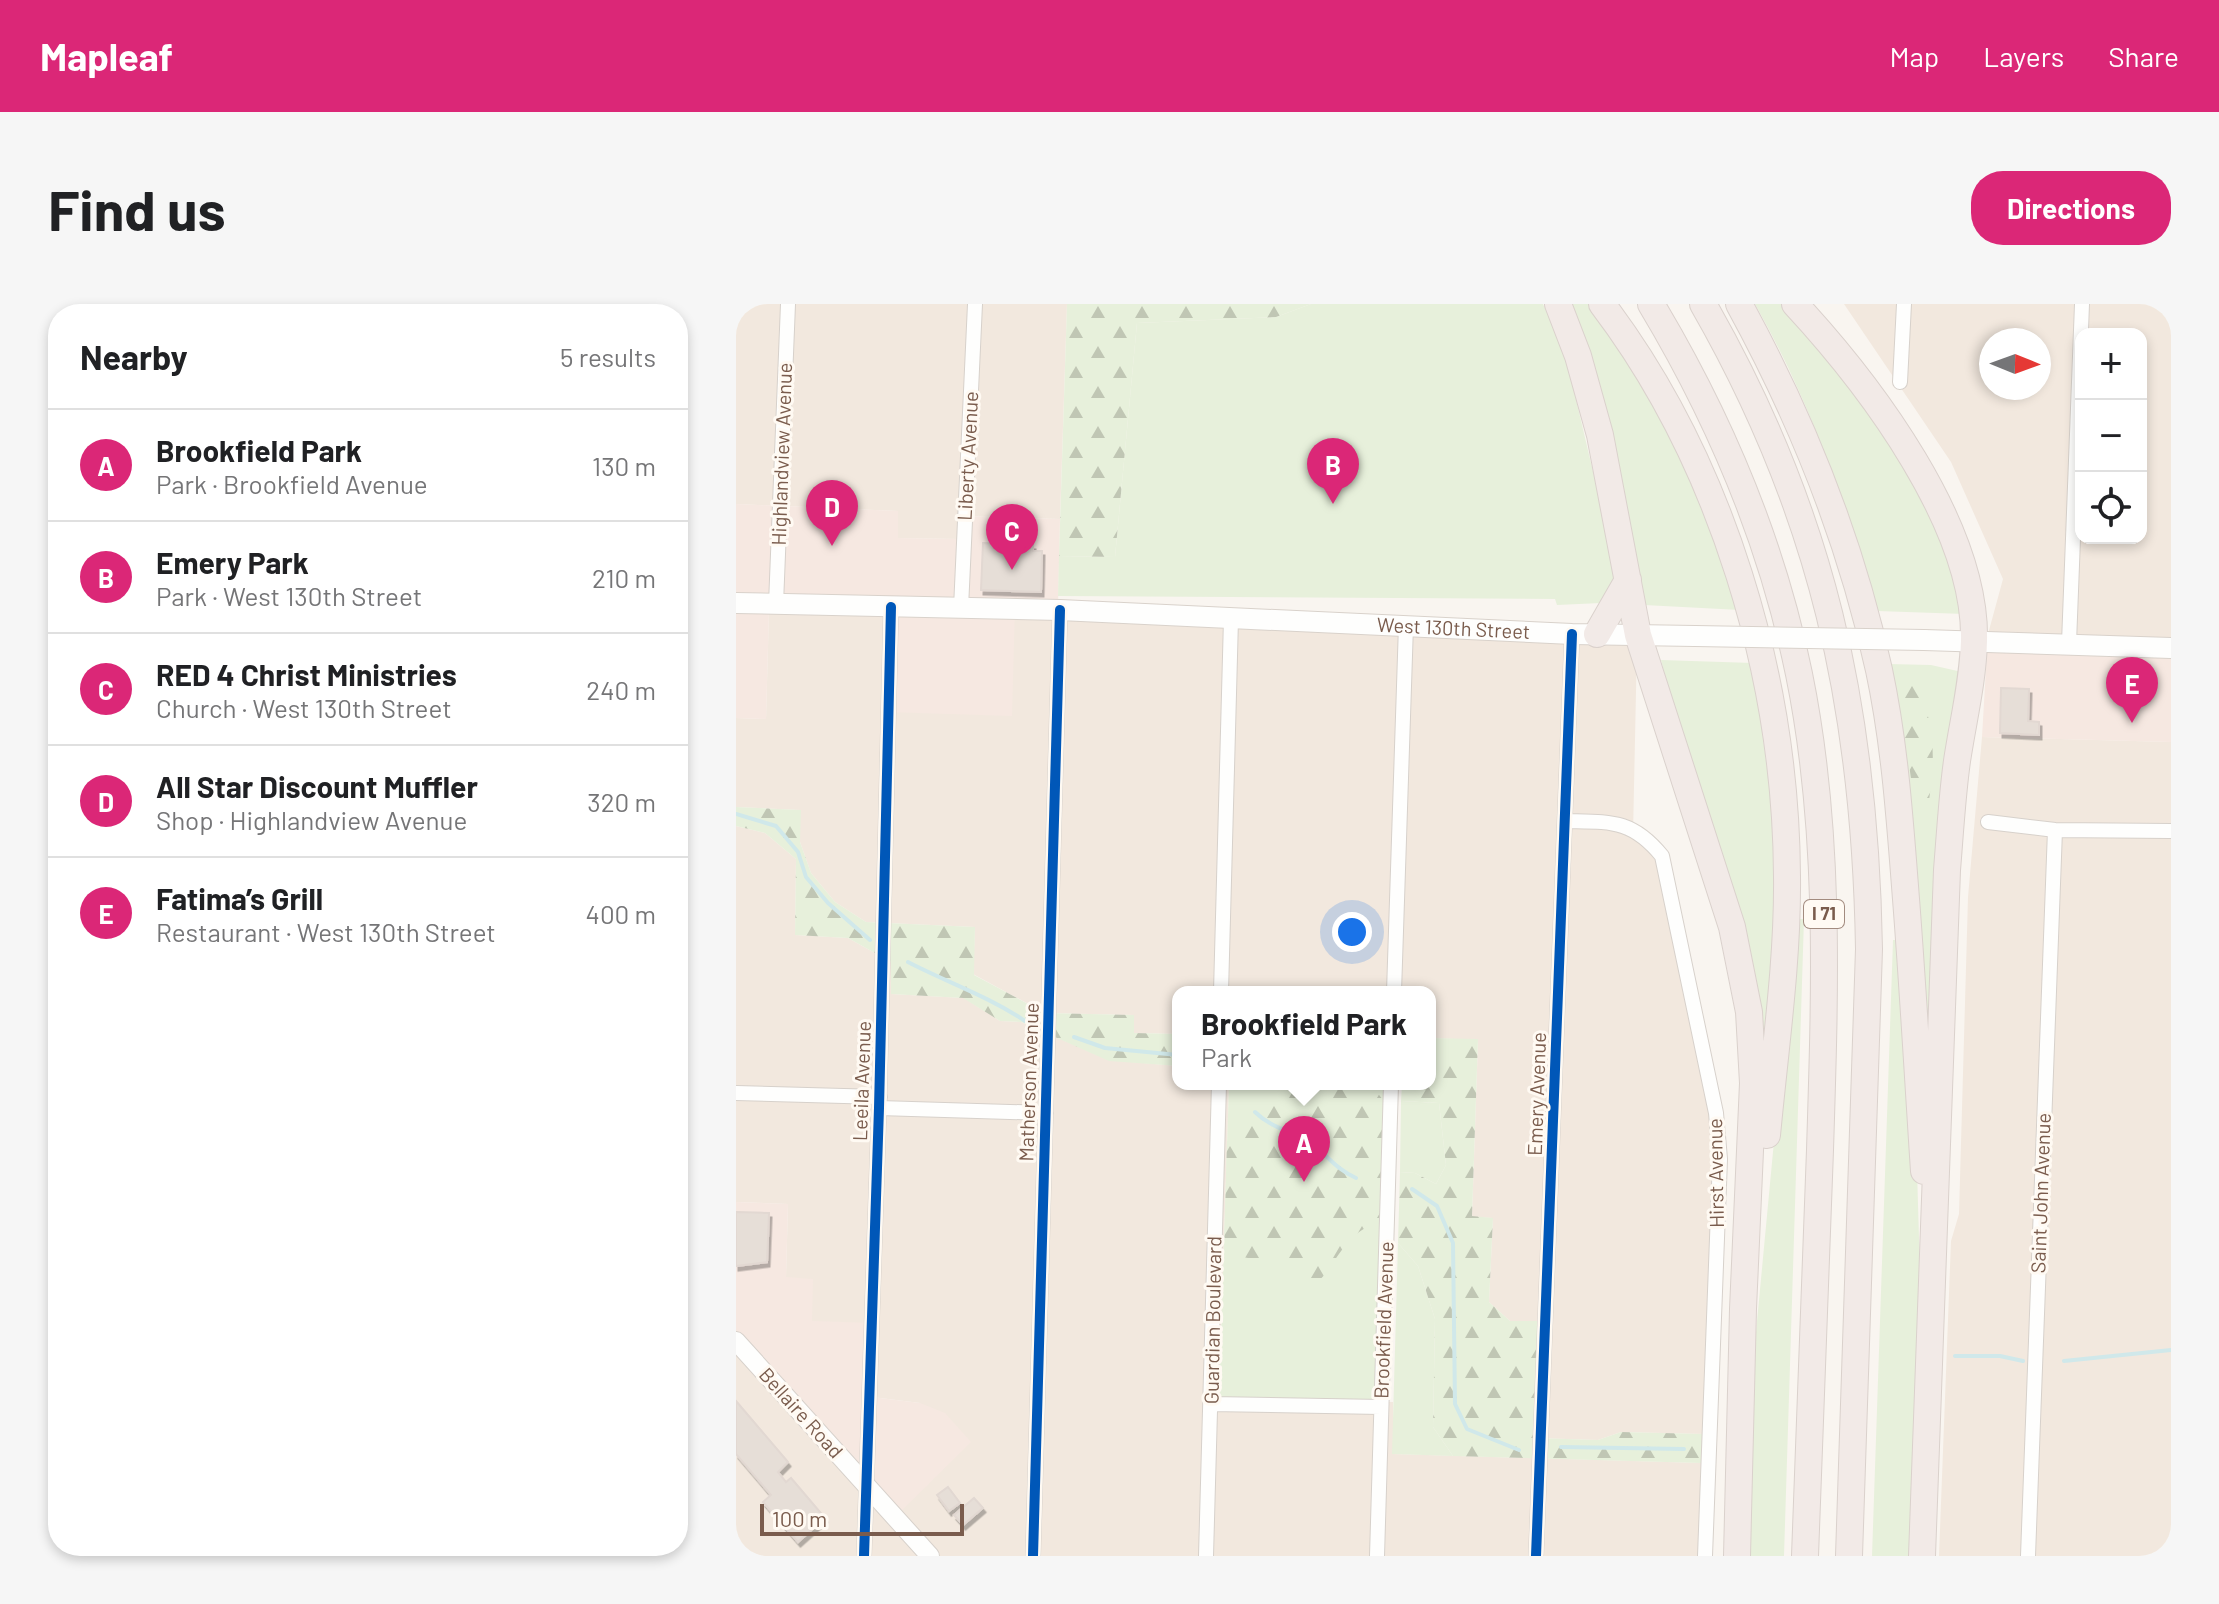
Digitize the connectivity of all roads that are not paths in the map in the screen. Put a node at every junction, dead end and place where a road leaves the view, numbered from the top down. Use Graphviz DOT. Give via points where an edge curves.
graph roads {
  1 [pos="788,304"];
  2 [pos="975,304"];
  3 [pos="1558,304"];
  4 [pos="1602,304"];
  5 [pos="1651,304"];
  6 [pos="1703,304"];
  7 [pos="1739,304"];
  8 [pos="1795,304"];
  9 [pos="1904,304"];
  10 [pos="2082,304"];
  11 [pos="1900,382"];
  12 [pos="1628,580"];
  13 [pos="736,603"];
  14 [pos="776,604"];
  15 [pos="891,607"];
  16 [pos="961,608"];
  17 [pos="1060,610"];
  18 [pos="1231,619"];
  19 [pos="1406,625"];
  20 [pos="1584,634"];
  21 [pos="1638,635"];
  22 [pos="1974,642"];
  23 [pos="2069,643"];
  24 [pos="2171,648"];
  25 [pos="1566,821"];
  26 [pos="1988,822"];
  27 [pos="2055,830"];
  28 [pos="2171,831"];
  29 [pos="1221,986"];
  30 [pos="1394,986"];
  31 [pos="1219,1090"];
  32 [pos="1391,1090"];
  33 [pos="736,1093"];
  34 [pos="880,1103"];
  35 [pos="1046,1113"];
  36 [pos="1931,1278"];
  37 [pos="736,1341"];
  38 [pos="1211,1404"];
  39 [pos="1381,1407"];
  40 [pos="1741,1409"];
  41 [pos="866,1485"];
  42 [pos="864,1556"];
  43 [pos="930,1556"];
  44 [pos="1033,1556"];
  45 [pos="1206,1556"];
  46 [pos="1377,1556"];
  47 [pos="1536,1556"];
  48 [pos="1705,1556"];
  49 [pos="1737,1556"];
  50 [pos="1805,1556"];
  51 [pos="1849,1556"];
  52 [pos="1922,1556"];
  53 [pos="2028,1556"];
  1 -- 14 [label="street, Highlandview Avenue"];
  2 -- 16 [label="street, Liberty Avenue"];
  3 -- 12 [label="highway" via="1591,398"];
  4 -- 40 [label="highway" via="1659,388 1710,499 1762,666 1782,785 1787,876 1783,963"];
  5 -- 50 [label="highway, I 71" via="1700,390 1750,504 1799,672 1815,774 1823,869 1824,1027"];
  6 -- 51 [label="highway, I 71" via="1753,398 1795,499 1829,607 1858,755 1868,875 1869,979"];
  7 -- 36 [label="highway" via="1773,367 1831,505 1879,672 1899,812"];
  8 -- 22 [label="highway" via="1880,410 1926,485 1960,561"];
  9 -- 11 [label="street"];
  10 -- 23 [label="street"];
  12 -- 20 [label="highway"];
  12 -- 21 [label="highway"];
  13 -- 14 [label="main road, West 130th Street"];
  14 -- 15 [label="main road, West 130th Street"];
  15 -- 16 [label="main road, West 130th Street"];
  15 -- 34 [label="street, Leeila Avenue"];
  16 -- 17 [label="main road, West 130th Street"];
  17 -- 18 [label="main road, West 130th Street"];
  17 -- 35 [label="street, Matherson Avenue"];
  18 -- 19 [label="main road, West 130th Street"];
  18 -- 29 [label="street"];
  19 -- 20 [label="main road, West 130th Street"];
  19 -- 30 [label="street"];
  20 -- 21 [label="main road, West 130th Street"];
  20 -- 25 [label="street, Emery Avenue"];
  21 -- 22 [label="main road, West 130th Street, bridge"];
  21 -- 40 [label="highway" via="1732,927 1749,1012 1753,1083"];
  22 -- 23 [label="main road, West 130th Street"];
  22 -- 36 [label="highway" via="1952,805"];
  23 -- 24 [label="main road, West 130th Street"];
  25 -- 47 [label="street, Emery Avenue"];
  25 -- 48 [label="street, Hirst Avenue" via="1617,822 1649,839 1662,856 1716,1113 1720,1159"];
  26 -- 27 [label="street"];
  27 -- 28 [label="street"];
  27 -- 53 [label="street, Saint John Avenue"];
  31 -- 38 [label="street, Guardian Boulevard"];
  32 -- 39 [label="street, Brookfield Avenue"];
  33 -- 34 [label="street"];
  34 -- 35 [label="street"];
  34 -- 41 [label="street, Leeila Avenue"];
  35 -- 44 [label="street, Matherson Avenue"];
  36 -- 52 [label="highway"];
  37 -- 41 [label="street, Bellaire Road"];
  38 -- 39 [label="street"];
  38 -- 45 [label="street, Guardian Boulevard"];
  39 -- 46 [label="street, Brookfield Avenue"];
  40 -- 49 [label="highway"];
  41 -- 42 [label="street, Leeila Avenue"];
  41 -- 43 [label="street, Bellaire Road"];
}
